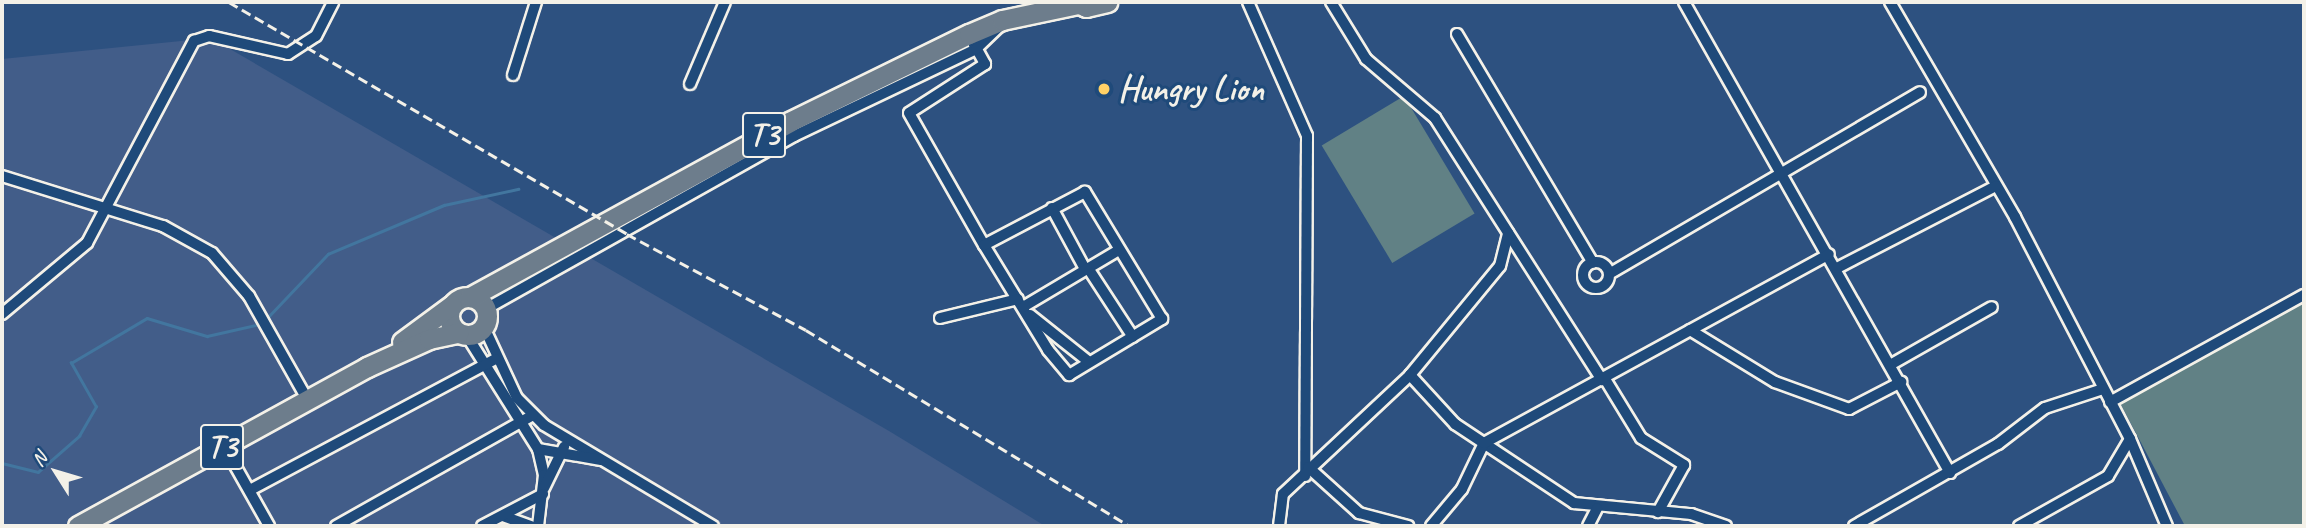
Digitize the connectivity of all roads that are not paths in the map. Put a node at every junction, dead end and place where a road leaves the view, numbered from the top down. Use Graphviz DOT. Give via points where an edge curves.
graph roads {
  1 [pos="334,2"];
  2 [pos="536,2"];
  3 [pos="725,2"];
  4 [pos="1025,2"];
  5 [pos="1107,2"];
  6 [pos="1248,2"];
  7 [pos="1331,2"];
  8 [pos="1685,2"];
  9 [pos="1890,2"];
  10 [pos="1076,3"];
  11 [pos="998,22"];
  12 [pos="1457,34"];
  13 [pos="976,48"];
  14 [pos="513,75"];
  15 [pos="690,84"];
  16 [pos="1920,92"];
  17 [pos="1783,170"];
  18 [pos="2,176"];
  19 [pos="1996,186"];
  20 [pos="111,208"];
  21 [pos="1052,208"];
  22 [pos="1508,233"];
  23 [pos="984,245"];
  24 [pos="1119,250"];
  25 [pos="1829,254"];
  26 [pos="1593,261"];
  27 [pos="533,262"];
  28 [pos="1618,264"];
  29 [pos="1086,268"];
  30 [pos="1837,268"];
  31 [pos="1609,274"];
  32 [pos="2304,295"];
  33 [pos="470,297"];
  34 [pos="452,305"];
  35 [pos="1024,307"];
  36 [pos="1992,307"];
  37 [pos="2,314"];
  38 [pos="940,318"];
  39 [pos="478,324"];
  40 [pos="1690,330"];
  41 [pos="1133,337"];
  42 [pos="491,362"];
  43 [pos="1089,362"];
  44 [pos="1890,365"];
  45 [pos="367,367"];
  46 [pos="1410,375"];
  47 [pos="1604,379"];
  48 [pos="1901,382"];
  49 [pos="2103,389"];
  50 [pos="307,399"];
  51 [pos="2110,402"];
  52 [pos="533,415"];
  53 [pos="523,422"];
  54 [pos="562,438"];
  55 [pos="2130,439"];
  56 [pos="1484,443"];
  57 [pos="224,446"];
  58 [pos="538,449"];
  59 [pos="560,459"];
  60 [pos="604,460"];
  61 [pos="1307,470"];
  62 [pos="1950,473"];
  63 [pos="250,490"];
  64 [pos="543,491"];
  65 [pos="1597,508"];
  66 [pos="1658,512"];
  67 [pos="1641,513"];
  68 [pos="503,516"];
  69 [pos="2165,525"];
  70 [pos="78,526"];
  71 [pos="270,526"];
  72 [pos="336,526"];
  73 [pos="482,526"];
  74 [pos="531,526"];
  75 [pos="538,526"];
  76 [pos="713,526"];
  77 [pos="1279,526"];
  78 [pos="1408,526"];
  79 [pos="1431,526"];
  80 [pos="1588,526"];
  81 [pos="1633,526"];
  82 [pos="1726,526"];
  83 [pos="1854,526"];
  84 [pos="2019,526"];
  1 -- 20 [label="street" via="316,36 288,54 209,36 194,41"];
  2 -- 14 [label="street"];
  3 -- 15 [label="street"];
  4 -- 11 [label="highway, T3"];
  5 -- 10 [label="highway, T3"];
  6 -- 61 [label="street" via="1307,136"];
  7 -- 22 [label="street" via="1366,59 1435,118"];
  8 -- 17 [label="street"];
  9 -- 19 [label="street"];
  10 -- 11 [label="highway, T3"];
  11 -- 13 [label="street"];
  11 -- 13 [label="street"];
  11 -- 27 [label="highway, T3" via="789,122"];
  12 -- 26 [label="street"];
  13 -- 23 [label="street" via="985,64 909,113"];
  13 -- 39 [label="street" via="794,136"];
  16 -- 17 [label="street"];
  17 -- 25 [label="street"];
  17 -- 28 [label="street"];
  18 -- 20 [label="street"];
  19 -- 30 [label="street"];
  19 -- 49 [label="street"];
  20 -- 37 [label="street" via="63,269"];
  20 -- 50 [label="street" via="189,239 233,273"];
  21 -- 23 [label="street"];
  21 -- 24 [label="street" via="1085,192"];
  21 -- 29 [label="street"];
  22 -- 46 [label="street" via="1500,266"];
  22 -- 47 [label="street"];
  23 -- 35 [label="street"];
  24 -- 29 [label="street"];
  24 -- 41 [label="street" via="1162,315"];
  25 -- 30 [label="street"];
  25 -- 40 [label="street"];
  26 -- 28 [label="street"];
  26 -- 31 [label="street"];
  26 -- 31 [label="street" via="1584,271 1585,283 1595,288"];
  27 -- 33 [label="highway, T3"];
  27 -- 39 [label="highway, T3"];
  28 -- 31 [label="street"];
  29 -- 35 [label="street"];
  29 -- 41 [label="street"];
  30 -- 44 [label="street"];
  32 -- 51 [label="street"];
  33 -- 34 [label="highway, T3"];
  33 -- 39 [label="highway" via="481,302"];
  34 -- 39 [label="highway" via="450,323"];
  34 -- 45 [label="highway, T3"];
  35 -- 38 [label="street"];
  35 -- 43 [label="street"];
  35 -- 43 [label="street" via="1066,373"];
  36 -- 44 [label="street"];
  39 -- 42 [label="street"];
  39 -- 42 [label="street"];
  39 -- 45 [label="highway, T3" via="429,339"];
  40 -- 47 [label="street"];
  40 -- 48 [label="street" via="1775,382 1849,409"];
  41 -- 43 [label="street"];
  42 -- 52 [label="street"];
  42 -- 53 [label="street"];
  42 -- 63 [label="street"];
  44 -- 48 [label="street"];
  45 -- 50 [label="highway, T3"];
  46 -- 56 [label="street" via="1447,417"];
  46 -- 61 [label="street"];
  47 -- 56 [label="street"];
  47 -- 66 [label="street" via="1641,438 1684,465"];
  48 -- 62 [label="street"];
  49 -- 51 [label="street"];
  49 -- 62 [label="street" via="2045,408"];
  50 -- 57 [label="highway, T3"];
  51 -- 55 [label="street"];
  52 -- 53 [label="street"];
  52 -- 54 [label="street"];
  53 -- 58 [label="street"];
  53 -- 72 [label="street"];
  54 -- 59 [label="street"];
  54 -- 60 [label="street"];
  55 -- 69 [label="street"];
  55 -- 84 [label="street" via="2108,476"];
  56 -- 65 [label="street" via="1565,498"];
  56 -- 79 [label="street" via="1462,489"];
  57 -- 63 [label="street"];
  57 -- 70 [label="highway, T3"];
  58 -- 59 [label="street"];
  58 -- 64 [label="street"];
  59 -- 60 [label="street"];
  59 -- 64 [label="street"];
  60 -- 76 [label="street"];
  61 -- 77 [label="street" via="1283,494"];
  61 -- 78 [label="street" via="1359,513"];
  62 -- 83 [label="street"];
  63 -- 71 [label="street"];
  64 -- 68 [label="street"];
  64 -- 75 [label="street"];
  65 -- 67 [label="street"];
  65 -- 80 [label="street"];
  66 -- 67 [label="street"];
  66 -- 82 [label="street" via="1692,514"];
  67 -- 81 [label="street"];
  68 -- 73 [label="street"];
  68 -- 74 [label="street"];
}
